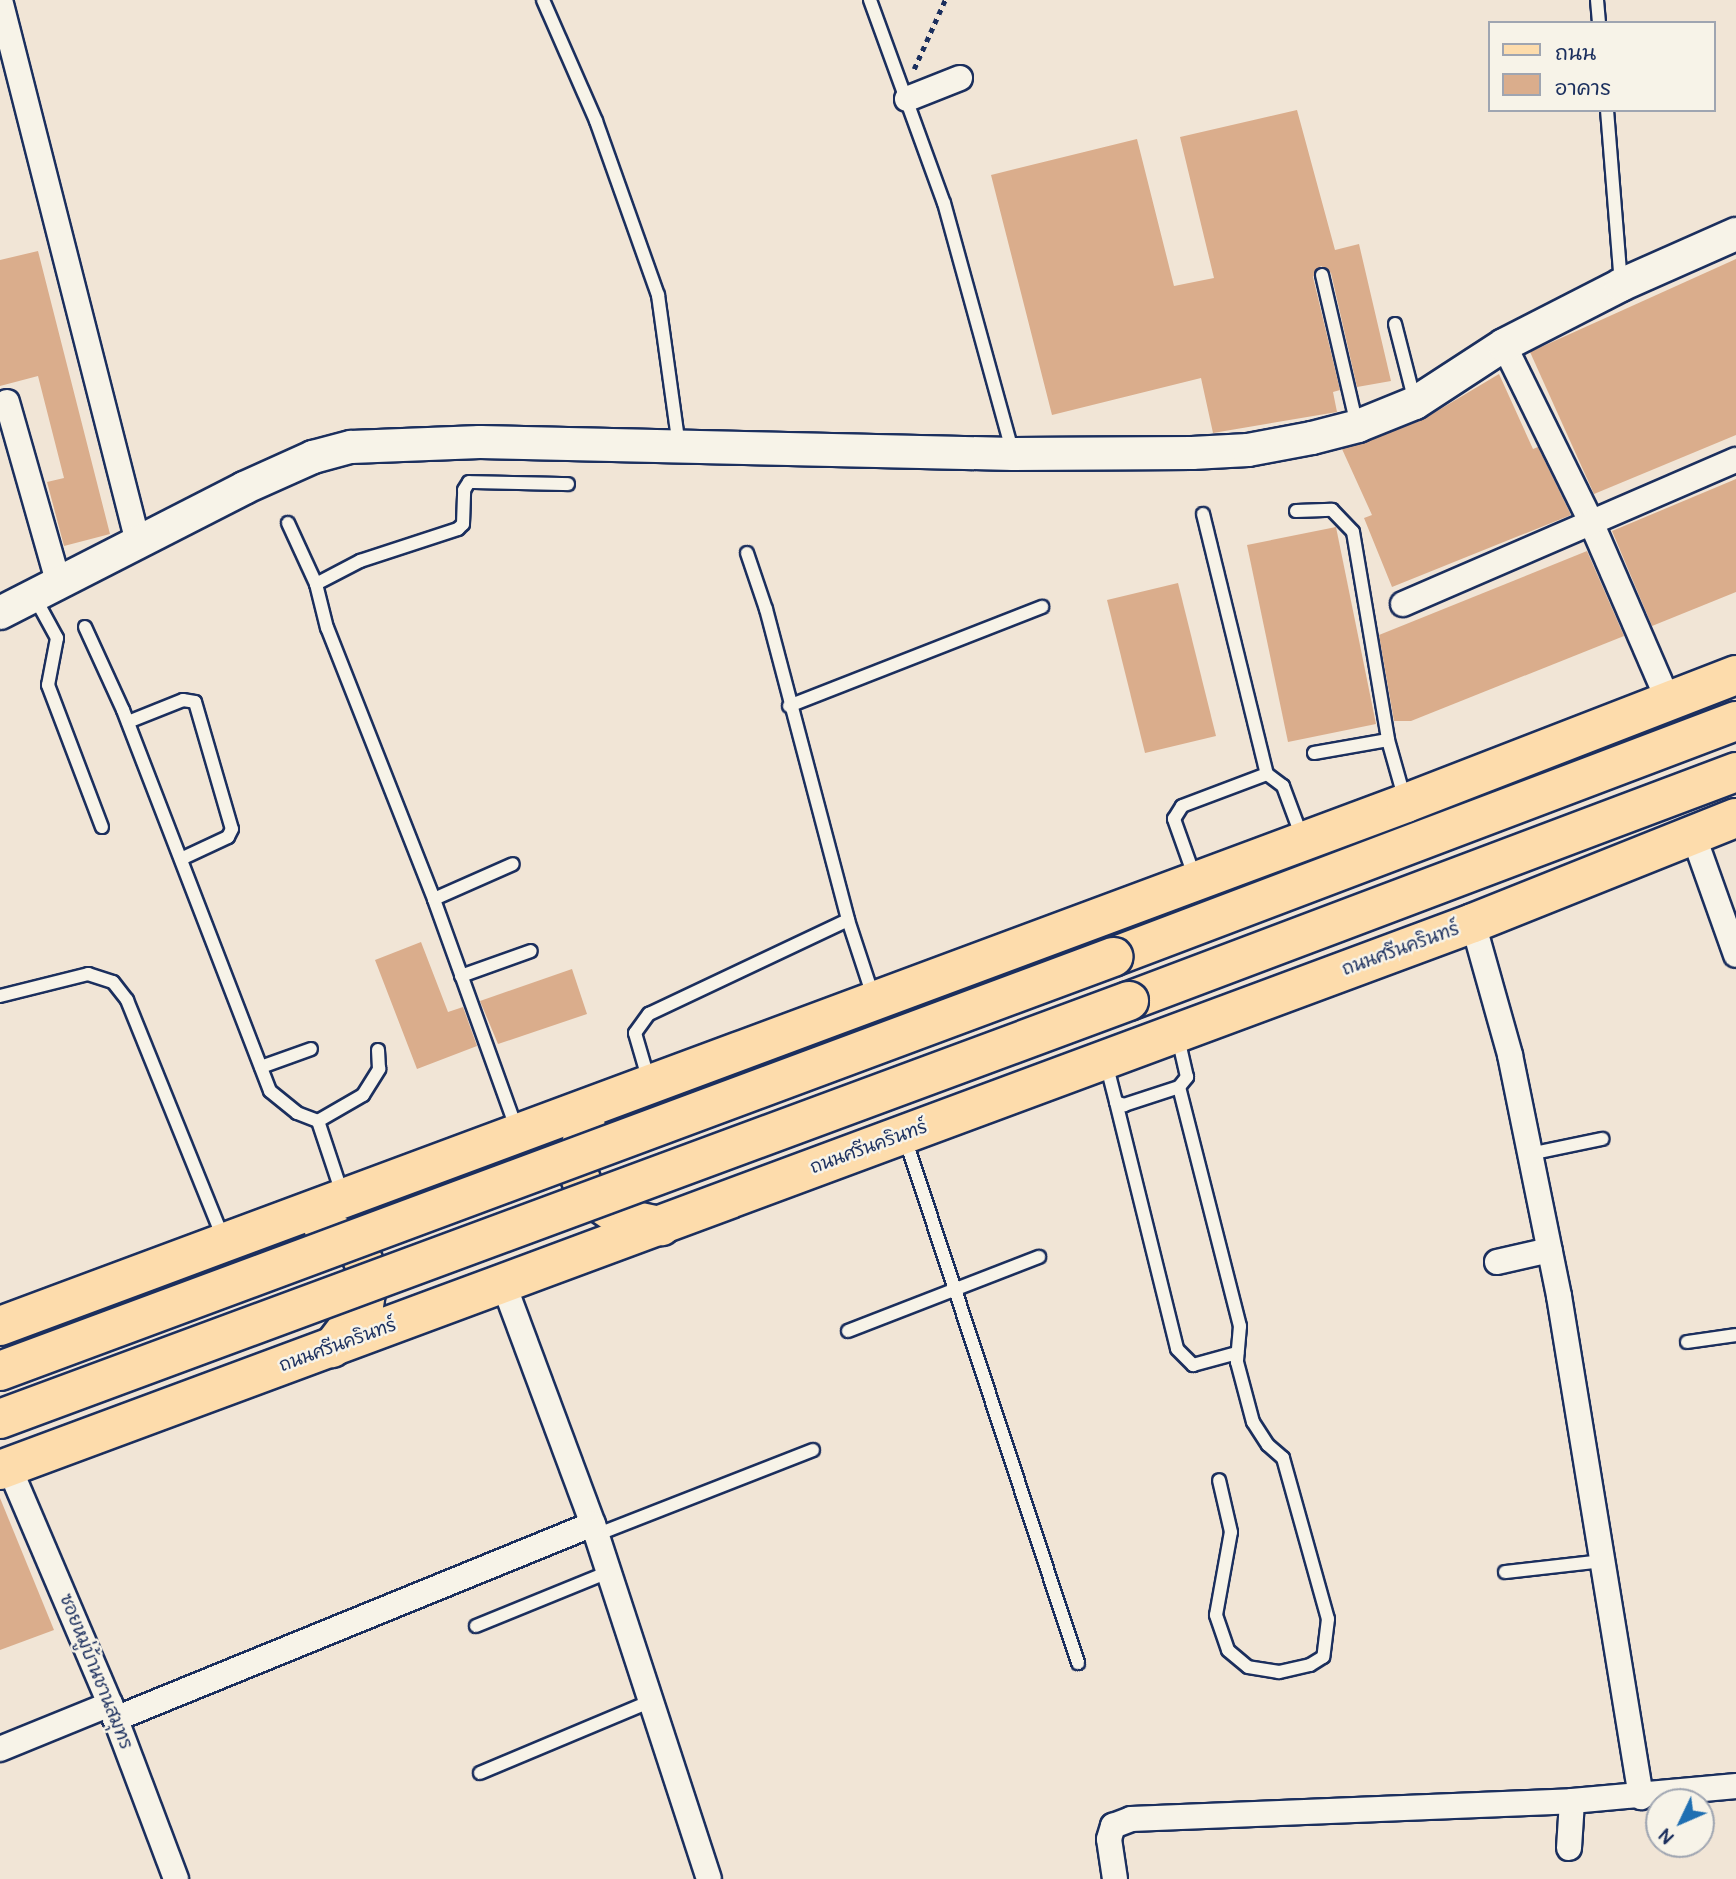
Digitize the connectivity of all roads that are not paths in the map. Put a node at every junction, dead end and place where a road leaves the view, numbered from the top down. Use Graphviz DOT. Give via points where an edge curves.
graph roads {
  1 [pos="0,0"];
  2 [pos="543,0"];
  3 [pos="870,0"];
  4 [pos="1597,0"];
  5 [pos="1599,21"];
  6 [pos="960,78"];
  7 [pos="905,93"];
  8 [pos="1606,112"];
  9 [pos="1736,234"];
  10 [pos="1322,275"];
  11 [pos="1621,285"];
  12 [pos="1395,324"];
  13 [pos="1504,345"];
  14 [pos="7,402"];
  15 [pos="1415,403"];
  16 [pos="1358,426"];
  17 [pos="679,446"];
  18 [pos="1013,454"];
  19 [pos="1736,460"];
  20 [pos="568,484"];
  21 [pos="1296,511"];
  22 [pos="1203,514"];
  23 [pos="1591,522"];
  24 [pos="288,523"];
  25 [pos="138,541"];
  26 [pos="747,553"];
  27 [pos="316,584"];
  28 [pos="46,588"];
  29 [pos="1403,604"];
  30 [pos="1042,607"];
  31 [pos="0,613"];
  32 [pos="85,628"];
  33 [pos="1736,675"];
  34 [pos="1669,702"];
  35 [pos="789,706"];
  36 [pos="1736,721"];
  37 [pos="128,722"];
  38 [pos="1388,740"];
  39 [pos="1314,753"];
  40 [pos="1736,772"];
  41 [pos="1267,774"];
  42 [pos="1406,803"];
  43 [pos="1736,818"];
  44 [pos="102,827"];
  45 [pos="1694,837"];
  46 [pos="1303,841"];
  47 [pos="181,859"];
  48 [pos="513,864"];
  49 [pos="1196,881"];
  50 [pos="434,899"];
  51 [pos="848,920"];
  52 [pos="1473,923"];
  53 [pos="531,951"];
  54 [pos="1736,954"];
  55 [pos="461,976"];
  56 [pos="0,996"];
  57 [pos="875,1001"];
  58 [pos="1177,1034"];
  59 [pos="311,1049"];
  60 [pos="379,1050"];
  61 [pos="1105,1060"];
  62 [pos="261,1067"];
  63 [pos="650,1085"];
  64 [pos="1179,1087"];
  65 [pos="611,1099"];
  66 [pos="1116,1102"];
  67 [pos="318,1121"];
  68 [pos="519,1134"];
  69 [pos="904,1135"];
  70 [pos="1602,1139"];
  71 [pos="1531,1154"];
  72 [pos="344,1200"];
  73 [pos="282,1223"];
  74 [pos="661,1226"];
  75 [pos="225,1244"];
  76 [pos="1550,1250"];
  77 [pos="1039,1257"];
  78 [pos="1497,1262"];
  79 [pos="504,1285"];
  80 [pos="954,1287"];
  81 [pos="0,1326"];
  82 [pos="848,1331"];
  83 [pos="1736,1335"];
  84 [pos="1687,1342"];
  85 [pos="332,1348"];
  86 [pos="1237,1353"];
  87 [pos="0,1371"];
  88 [pos="0,1419"];
  89 [pos="813,1450"];
  90 [pos="5,1469"];
  91 [pos="1219,1480"];
  92 [pos="594,1529"];
  93 [pos="1603,1561"];
  94 [pos="608,1572"];
  95 [pos="1505,1572"];
  96 [pos="476,1626"];
  97 [pos="1078,1663"];
  98 [pos="650,1701"];
  99 [pos="112,1711"];
  100 [pos="0,1748"];
  101 [pos="481,1773"];
  102 [pos="1736,1786"];
  103 [pos="1641,1797"];
  104 [pos="1572,1801"];
  105 [pos="1569,1848"];
  106 [pos="176,1879"];
  107 [pos="709,1879"];
  108 [pos="1115,1879"];
  1 -- 25 [label="street"];
  2 -- 17 [label="lane" via="596,121 658,295"];
  3 -- 7 [label="lane"];
  4 -- 5 [label="lane"];
  6 -- 7 [label="street"];
  7 -- 18 [label="lane" via="944,203"];
  8 -- 11 [label="lane"];
  9 -- 11 [label="street"];
  10 -- 16 [label="lane"];
  11 -- 13 [label="street"];
  12 -- 15 [label="lane"];
  13 -- 15 [label="street"];
  13 -- 23 [label="street"];
  14 -- 28 [label="street"];
  15 -- 16 [label="street"];
  16 -- 18 [label="street" via="1248,450"];
  17 -- 18 [label="street"];
  17 -- 25 [label="street" via="480,442 351,447 313,457"];
  19 -- 23 [label="street"];
  20 -- 27 [label="lane" via="469,482 464,490 463,524 458,529 360,561"];
  21 -- 38 [label="lane" via="1332,510 1353,532"];
  22 -- 41 [label="lane"];
  23 -- 29 [label="street"];
  23 -- 34 [label="street"];
  24 -- 27 [label="lane"];
  25 -- 28 [label="street"];
  26 -- 35 [label="lane"];
  27 -- 50 [label="lane" via="327,628"];
  28 -- 31 [label="street"];
  28 -- 44 [label="lane" via="57,638 48,685"];
  30 -- 35 [label="lane"];
  32 -- 37 [label="lane"];
  33 -- 34 [label="main road"];
  34 -- 42 [label="main road"];
  35 -- 51 [label="lane"];
  36 -- 87 [label="main road, bridge"];
  37 -- 47 [label="lane"];
  37 -- 47 [label="lane" via="183,700 195,702 232,829 228,837"];
  38 -- 39 [label="lane"];
  38 -- 42 [label="lane"];
  40 -- 88 [label="main road, bridge"];
  41 -- 46 [label="lane" via="1283,786"];
  41 -- 49 [label="lane" via="1182,806 1174,819"];
  42 -- 46 [label="main road"];
  43 -- 45 [label="main road, ถนนศรีนครินทร์"];
  45 -- 52 [label="main road, ถนนศรีนครินทร์"];
  45 -- 54 [label="street"];
  46 -- 49 [label="main road"];
  47 -- 62 [label="lane"];
  48 -- 50 [label="lane"];
  49 -- 57 [label="main road"];
  50 -- 55 [label="lane"];
  51 -- 57 [label="lane"];
  51 -- 63 [label="lane" via="641,1021 635,1033"];
  52 -- 58 [label="main road, ถนนศรีนครินทร์"];
  52 -- 71 [label="street" via="1510,1055"];
  53 -- 55 [label="lane"];
  55 -- 68 [label="lane"];
  56 -- 75 [label="lane" via="88,975 113,982 127,1000"];
  57 -- 63 [label="main road"];
  58 -- 61 [label="main road, ถนนศรีนครินทร์"];
  58 -- 64 [label="lane" via="1187,1077"];
  59 -- 62 [label="lane"];
  60 -- 67 [label="lane" via="379,1069 363,1095"];
  61 -- 66 [label="lane"];
  61 -- 69 [label="main road, ถนนศรีนครินทร์"];
  62 -- 67 [label="lane" via="277,1097 297,1113"];
  63 -- 65 [label="main road"];
  64 -- 66 [label="lane" via="1124,1105"];
  64 -- 86 [label="lane" via="1240,1326"];
  65 -- 68 [label="main road"];
  65 -- 74 [label="main road" via="579,1141 575,1157 579,1180 593,1200 611,1213"];
  66 -- 86 [label="lane" via="1177,1349 1193,1364"];
  67 -- 72 [label="lane"];
  68 -- 72 [label="main road"];
  69 -- 74 [label="main road, ถนนศรีนครินทร์"];
  69 -- 80 [label="lane"];
  70 -- 71 [label="lane"];
  71 -- 76 [label="street"];
  72 -- 73 [label="main road"];
  73 -- 75 [label="main road"];
  73 -- 85 [label="main road" via="312,1224 337,1232 357,1247 365,1260 369,1281 364,1306"];
  74 -- 79 [label="main road, ถนนศรีนครินทร์"];
  75 -- 81 [label="main road"];
  76 -- 78 [label="street"];
  76 -- 93 [label="street"];
  77 -- 80 [label="lane"];
  79 -- 85 [label="main road, ถนนศรีนครินทร์"];
  79 -- 92 [label="street"];
  80 -- 82 [label="lane"];
  80 -- 97 [label="lane"];
  83 -- 84 [label="lane"];
  85 -- 90 [label="main road, ถนนศรีนครินทร์"];
  86 -- 91 [label="lane" via="1253,1422 1283,1458 1328,1619 1323,1657 1310,1665 1279,1672 1248,1667 1228,1650 1216,1615 1231,1532"];
  89 -- 92 [label="lane"];
  90 -- 99 [label="street, ซอยหมู่บ้านชานสมุทร"];
  92 -- 94 [label="street"];
  92 -- 99 [label="street"];
  93 -- 95 [label="lane"];
  93 -- 103 [label="street"];
  94 -- 96 [label="lane"];
  94 -- 98 [label="street"];
  98 -- 101 [label="lane"];
  98 -- 107 [label="street"];
  99 -- 100 [label="street"];
  99 -- 106 [label="street, ซอยหมู่บ้านชานสมุทร"];
  102 -- 103 [label="street"];
  103 -- 104 [label="street"];
  104 -- 105 [label="street"];
  104 -- 108 [label="street" via="1131,1819 1113,1826 1109,1839"];
}
